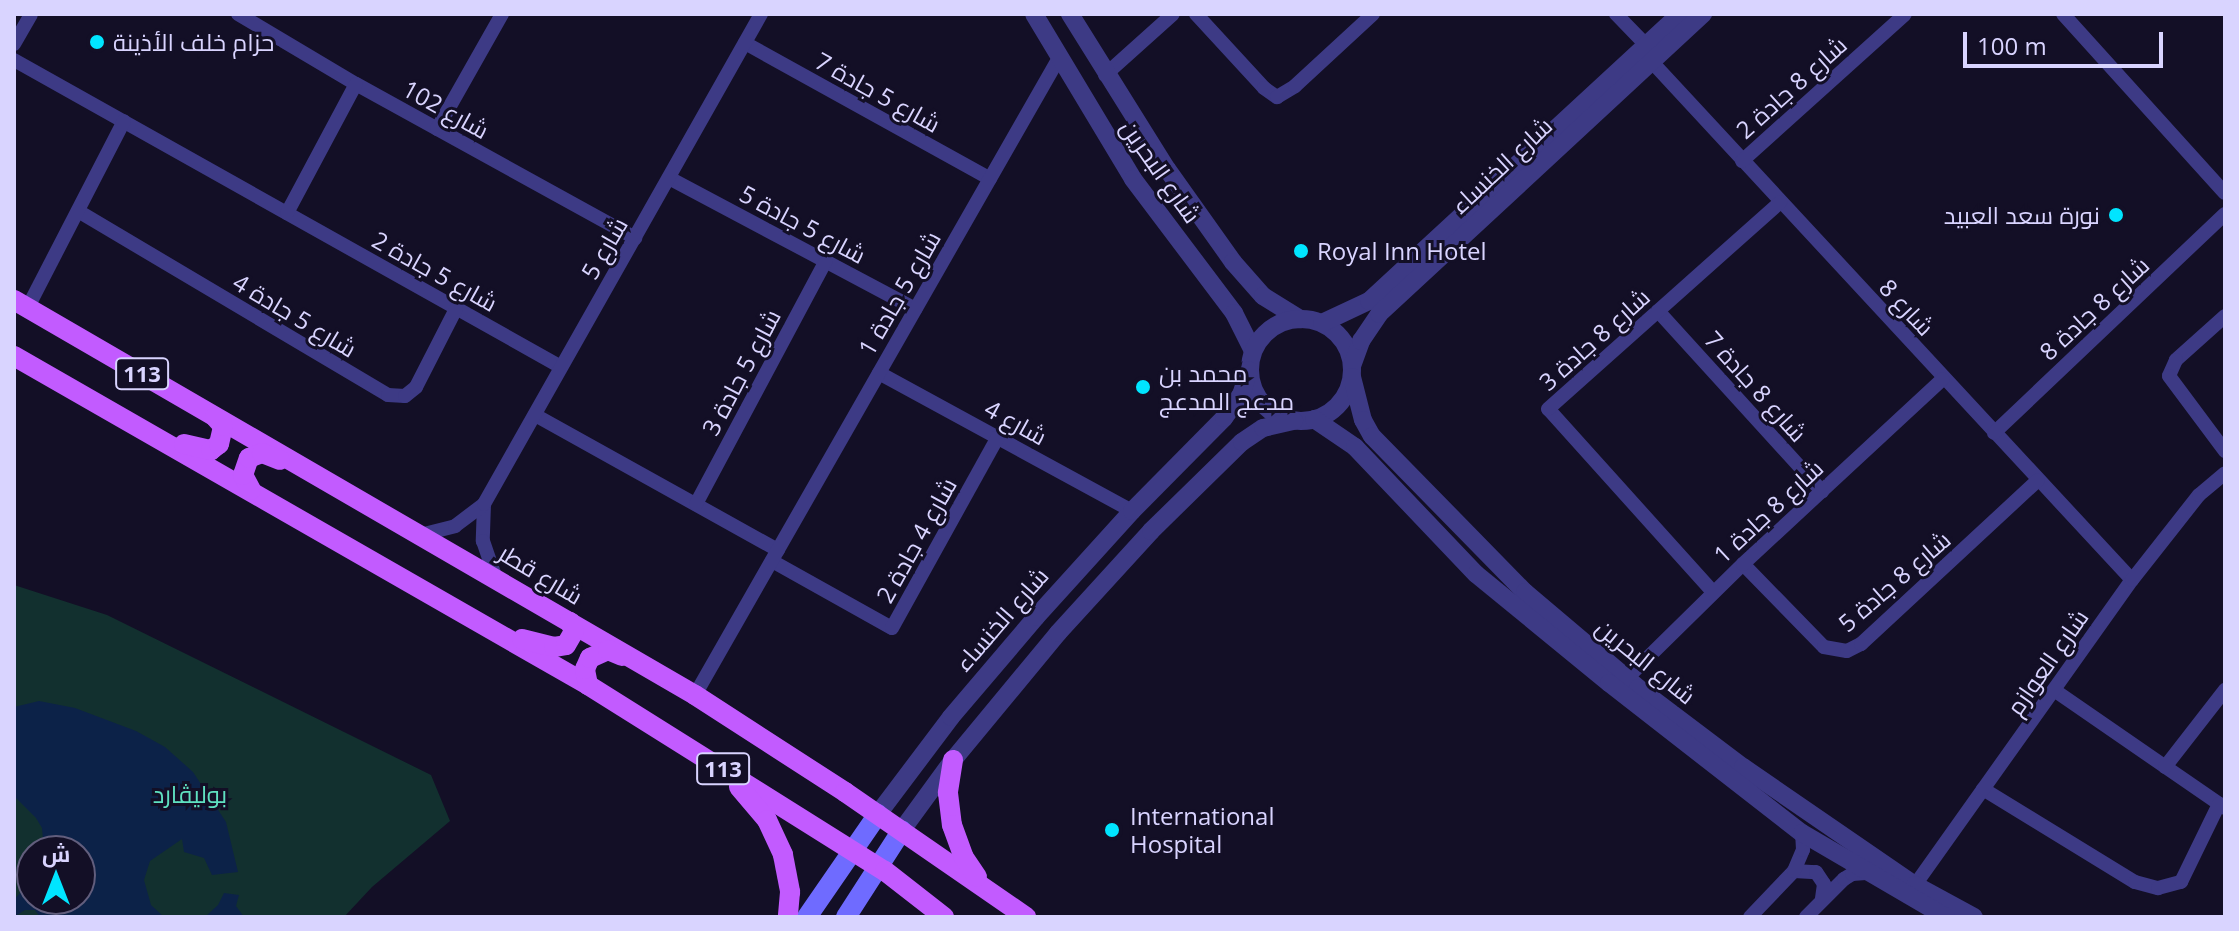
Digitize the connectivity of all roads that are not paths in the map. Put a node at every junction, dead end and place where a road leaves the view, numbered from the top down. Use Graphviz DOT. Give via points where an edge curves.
graph roads {
  1 [pos="31,14"];
  2 [pos="238,14"];
  3 [pos="502,14"];
  4 [pos="761,14"];
  5 [pos="1034,14"];
  6 [pos="1070,14"];
  7 [pos="1173,14"];
  8 [pos="1196,14"];
  9 [pos="1373,14"];
  10 [pos="1616,14"];
  11 [pos="1680,14"];
  12 [pos="1703,14"];
  13 [pos="1905,14"];
  14 [pos="2063,14"];
  15 [pos="745,43"];
  16 [pos="14,44"];
  17 [pos="1649,53"];
  18 [pos="1059,58"];
  19 [pos="14,60"];
  20 [pos="1105,75"];
  21 [pos="356,84"];
  22 [pos="124,121"];
  23 [pos="437,129"];
  24 [pos="1742,161"];
  25 [pos="1167,169"];
  26 [pos="669,178"];
  27 [pos="990,179"];
  28 [pos="1133,179"];
  29 [pos="2225,193"];
  30 [pos="1780,202"];
  31 [pos="78,211"];
  32 [pos="287,213"];
  33 [pos="2225,214"];
  34 [pos="635,238"];
  35 [pos="826,261"];
  36 [pos="21,304"];
  37 [pos="456,309"];
  38 [pos="915,309"];
  39 [pos="1658,311"];
  40 [pos="2225,316"];
  41 [pos="1300,319"];
  42 [pos="1322,323"];
  43 [pos="1253,351"];
  44 [pos="14,356"];
  45 [pos="561,367"];
  46 [pos="1249,370"];
  47 [pos="1352,372"];
  48 [pos="879,373"];
  49 [pos="1943,379"];
  50 [pos="535,415"];
  51 [pos="215,417"];
  52 [pos="1314,419"];
  53 [pos="1294,421"];
  54 [pos="1994,433"];
  55 [pos="157,436"];
  56 [pos="998,437"];
  57 [pos="2225,451"];
  58 [pos="2225,473"];
  59 [pos="320,477"];
  60 [pos="2038,480"];
  61 [pos="251,490"];
  62 [pos="1822,491"];
  63 [pos="484,504"];
  64 [pos="696,504"];
  65 [pos="1132,511"];
  66 [pos="420,535"];
  67 [pos="775,555"];
  68 [pos="1743,564"];
  69 [pos="495,576"];
  70 [pos="2132,580"];
  71 [pos="1713,592"];
  72 [pos="570,622"];
  73 [pos="495,632"];
  74 [pos="641,663"];
  75 [pos="1626,679"];
  76 [pos="588,685"];
  77 [pos="2054,690"];
  78 [pos="2225,690"];
  79 [pos="695,695"];
  80 [pos="953,760"];
  81 [pos="713,763"];
  82 [pos="2165,767"];
  83 [pos="1983,789"];
  84 [pos="2222,806"];
  85 [pos="878,814"];
  86 [pos="902,830"];
  87 [pos="1802,833"];
  88 [pos="851,850"];
  89 [pos="878,867"];
  90 [pos="1794,871"];
  91 [pos="1866,873"];
  92 [pos="982,883"];
  93 [pos="1915,885"];
  94 [pos="1822,899"];
  95 [pos="788,917"];
  96 [pos="807,917"];
  97 [pos="846,917"];
  98 [pos="944,917"];
  99 [pos="1026,917"];
  100 [pos="1750,917"];
  101 [pos="1806,917"];
  102 [pos="1946,917"];
  103 [pos="1974,917"];
  1 -- 16 [label="street"];
  2 -- 21 [label="street, شارع 102"];
  3 -- 23 [label="street"];
  4 -- 15 [label="street, شارع 5"];
  5 -- 18 [label="street, شارع البحرين"];
  6 -- 20 [label="street, شارع البحرين"];
  7 -- 20 [label="street"];
  8 -- 9 [label="street" via="1277,97"];
  10 -- 17 [label="street, شارع 8"];
  11 -- 17 [label="street, شارع الخنساء"];
  12 -- 17 [label="street, شارع الخنساء"];
  13 -- 24 [label="street, شارع 8 جادة 2"];
  14 -- 29 [label="street"];
  15 -- 26 [label="street, شارع 5"];
  15 -- 27 [label="street, شارع 5 جادة 7"];
  17 -- 24 [label="street, شارع 8"];
  17 -- 42 [label="street, شارع الخنساء" via="1369,301"];
  17 -- 47 [label="street, شارع الخنساء" via="1379,314 1361,341"];
  18 -- 27 [label="street, شارع 5 جادة 1"];
  18 -- 28 [label="street, شارع البحرين"];
  19 -- 22 [label="street, شارع 5 جادة 2"];
  20 -- 25 [label="street, شارع البحرين"];
  21 -- 23 [label="street, شارع 102"];
  21 -- 32 [label="street"];
  22 -- 31 [label="street"];
  22 -- 32 [label="street, شارع 5 جادة 2"];
  23 -- 34 [label="street, شارع 102"];
  24 -- 30 [label="street, شارع 8"];
  25 -- 28 [label="street" via="1153,185"];
  25 -- 41 [label="street, شارع البحرين" via="1263,296"];
  26 -- 34 [label="street, شارع 5"];
  26 -- 35 [label="street, شارع 5 جادة 5"];
  27 -- 38 [label="street, شارع 5 جادة 1"];
  28 -- 43 [label="street, شارع البحرين" via="1234,313"];
  30 -- 39 [label="street, شارع 8 جادة 3"];
  30 -- 49 [label="street, شارع 8"];
  31 -- 36 [label="street"];
  31 -- 37 [label="street, شارع 5 جادة 4" via="388,395 405,396 416,387"];
  32 -- 37 [label="street, شارع 5 جادة 2"];
  33 -- 54 [label="street, شارع 8 جادة 8"];
  34 -- 45 [label="street, شارع 5"];
  35 -- 38 [label="street, شارع 5 جادة 5"];
  35 -- 64 [label="street, شارع 5 جادة 3"];
  36 -- 51 [label="main road, شارع قطر / 113"];
  37 -- 45 [label="street, شارع 5 جادة 2"];
  38 -- 48 [label="street, شارع 5 جادة 1"];
  39 -- 62 [label="street, شارع 8 جادة 7"];
  39 -- 71 [label="street, شارع 8 جادة 3" via="1548,409"];
  40 -- 57 [label="street" via="2176,360 2169,376"];
  41 -- 42 [label="street"];
  41 -- 43 [label="street" via="1272,328"];
  42 -- 47 [label="street" via="1343,341"];
  43 -- 46 [label="street"];
  44 -- 55 [label="main road, 113"];
  45 -- 50 [label="street, شارع 5"];
  46 -- 53 [label="street" via="1267,409"];
  46 -- 65 [label="street, شارع الخنساء" via="1241,395 1224,418"];
  47 -- 52 [label="street" via="1339,404"];
  47 -- 75 [label="street, شارع البحرين" via="1372,436 1525,592"];
  48 -- 56 [label="street, شارع 4"];
  48 -- 67 [label="street, شارع 5 جادة 1"];
  49 -- 54 [label="street, شارع 8"];
  49 -- 62 [label="street, شارع 8 جادة 1"];
  50 -- 63 [label="street, شارع 5"];
  50 -- 64 [label="street"];
  51 -- 55 [label="main road" via="223,436 211,450"];
  51 -- 59 [label="main road, شارع قطر / 113"];
  52 -- 53 [label="street"];
  52 -- 87 [label="street, شارع البحرين" via="1355,447 1476,574"];
  53 -- 80 [label="street" via="1263,428 1209,472 1058,633"];
  54 -- 60 [label="street, شارع 8"];
  55 -- 61 [label="main road, 113"];
  56 -- 65 [label="street, شارع 4"];
  56 -- 67 [label="street, شارع 4 جادة 2" via="892,628"];
  58 -- 70 [label="street, شارع العوازم" via="2199,495"];
  59 -- 61 [label="main road" via="255,454 244,465"];
  59 -- 66 [label="main road, شارع قطر / 113"];
  60 -- 68 [label="street, شارع 8 جادة 5" via="1861,644 1847,651 1831,651 1818,642"];
  60 -- 70 [label="street, شارع 8"];
  61 -- 73 [label="main road, 113"];
  62 -- 68 [label="street, شارع 8 جادة 1"];
  63 -- 66 [label="street, شارع 5" via="455,526"];
  63 -- 69 [label="street, شارع 5" via="483,541"];
  64 -- 67 [label="street"];
  65 -- 85 [label="street, شارع الخنساء" via="951,717"];
  66 -- 69 [label="main road, شارع قطر / 113"];
  67 -- 79 [label="street, شارع 5 جادة 1"];
  68 -- 71 [label="street, شارع 8 جادة 1"];
  69 -- 72 [label="main road, شارع قطر / 113"];
  70 -- 77 [label="street, شارع العوازم"];
  71 -- 75 [label="street, شارع 8 جادة 1"];
  72 -- 73 [label="main road" via="572,639 554,647"];
  72 -- 74 [label="main road, شارع قطر / 113"];
  73 -- 76 [label="main road, 113"];
  74 -- 76 [label="main road" via="608,650 596,653 585,669"];
  74 -- 79 [label="main road, شارع قطر / 113"];
  75 -- 93 [label="street, شارع البحرين"];
  76 -- 81 [label="main road, 113"];
  77 -- 82 [label="street"];
  77 -- 83 [label="street, شارع العوازم"];
  78 -- 82 [label="street"];
  79 -- 85 [label="main road, شارع قطر / 113"];
  80 -- 86 [label="street"];
  80 -- 92 [label="main road" via="948,793 952,825 963,856"];
  81 -- 88 [label="main road, 113"];
  81 -- 95 [label="main road" via="767,820 783,855 790,892"];
  82 -- 84 [label="street"];
  83 -- 84 [label="street" via="2135,882 2158,888 2181,882"];
  83 -- 93 [label="street, شارع العوازم"];
  85 -- 86 [label="main road, شارع قطر / 113"];
  85 -- 88 [label="main road, شارع الخنساء"];
  86 -- 89 [label="main road"];
  86 -- 92 [label="main road, شارع قطر / 113"];
  87 -- 90 [label="street" via="1803,850"];
  87 -- 91 [label="street, شارع البحرين"];
  88 -- 89 [label="main road, 113"];
  88 -- 96 [label="main road, شارع الخنساء"];
  89 -- 97 [label="main road"];
  89 -- 98 [label="main road, 113"];
  90 -- 94 [label="street" via="1816,872 1824,884"];
  90 -- 100 [label="street"];
  91 -- 94 [label="street" via="1852,874"];
  91 -- 102 [label="street, شارع البحرين"];
  92 -- 99 [label="main road, شارع قطر / 113"];
  93 -- 103 [label="street, شارع البحرين"];
  94 -- 101 [label="street"];
}
